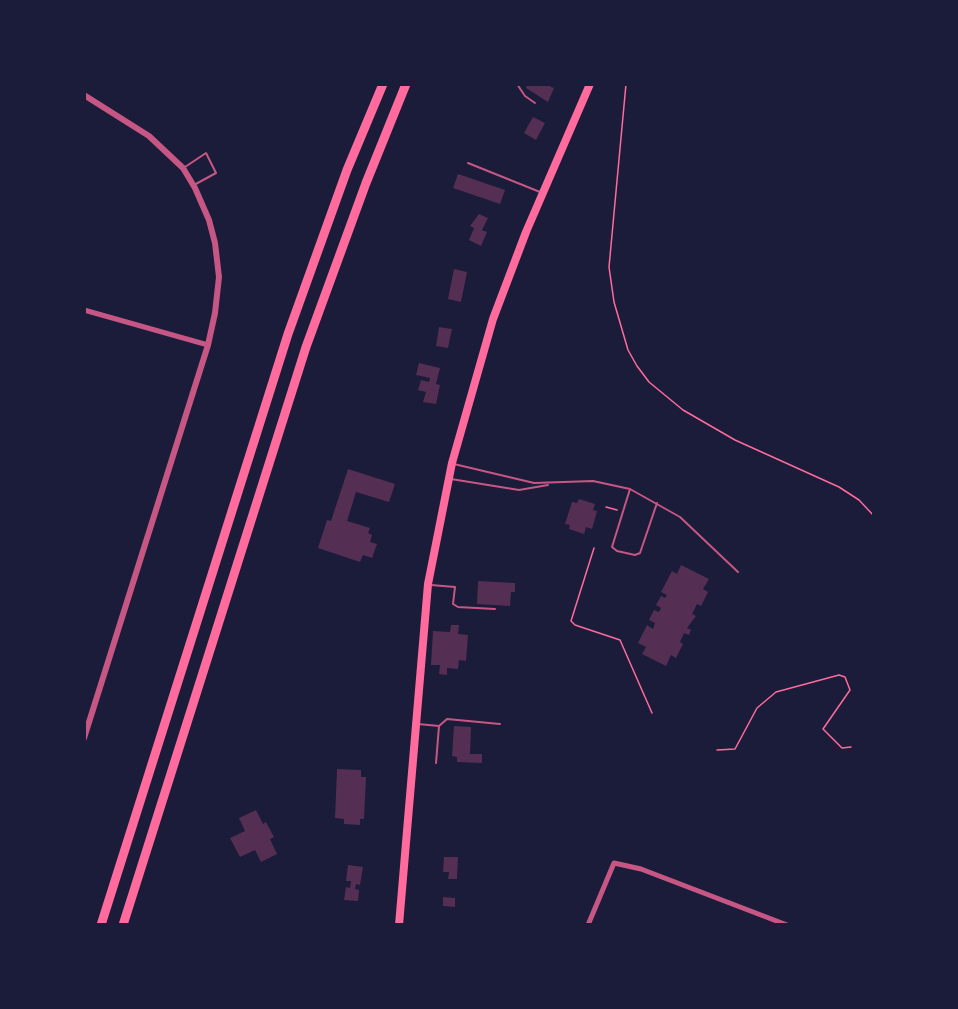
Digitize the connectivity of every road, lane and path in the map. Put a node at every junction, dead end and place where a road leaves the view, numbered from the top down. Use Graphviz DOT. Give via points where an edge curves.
graph roads {
  1 [pos="383,84"];
  2 [pos="406,84"];
  3 [pos="517,84"];
  4 [pos="590,84"];
  5 [pos="626,84"];
  6 [pos="84,95"];
  7 [pos="535,103"];
  8 [pos="468,163"];
  9 [pos="183,168"];
  10 [pos="194,185"];
  11 [pos="543,193"];
  12 [pos="84,310"];
  13 [pos="208,345"];
  14 [pos="452,463"];
  15 [pos="448,478"];
  16 [pos="551,484"];
  17 [pos="630,489"];
  18 [pos="657,503"];
  19 [pos="606,507"];
  20 [pos="617,510"];
  21 [pos="874,516"];
  22 [pos="594,548"];
  23 [pos="738,572"];
  24 [pos="428,585"];
  25 [pos="495,609"];
  26 [pos="652,713"];
  27 [pos="415,724"];
  28 [pos="500,724"];
  29 [pos="439,726"];
  30 [pos="84,738"];
  31 [pos="851,747"];
  32 [pos="717,750"];
  33 [pos="436,764"];
  34 [pos="101,925"];
  35 [pos="123,925"];
  36 [pos="399,925"];
  37 [pos="588,925"];
  38 [pos="787,925"];
  1 -- 34 [label="highway" via="347,170 288,334"];
  2 -- 35 [label="highway" via="306,347"];
  3 -- 7 [label="lane"];
  4 -- 11 [label="main road"];
  5 -- 21 [label="path" via="609,267 617,313 637,366 683,410 735,440 839,488 859,500"];
  6 -- 9 [label="street" via="139,129"];
  8 -- 11 [label="lane"];
  9 -- 10 [label="street"];
  9 -- 10 [label="lane" via="206,153 216,173"];
  10 -- 13 [label="street" via="212,231 218,266 217,301"];
  11 -- 14 [label="main road" via="493,319"];
  12 -- 13 [label="street"];
  13 -- 30 [label="street"];
  14 -- 15 [label="main road"];
  14 -- 16 [label="lane"];
  15 -- 16 [label="lane" via="519,490"];
  15 -- 24 [label="main road"];
  16 -- 17 [label="lane" via="593,481"];
  17 -- 18 [label="lane"];
  17 -- 18 [label="lane" via="612,547 617,551 640,553"];
  18 -- 23 [label="lane" via="694,528"];
  19 -- 20 [label="path"];
  22 -- 26 [label="path" via="571,621 620,640"];
  24 -- 25 [label="lane" via="454,587 453,604 458,607"];
  24 -- 27 [label="main road"];
  27 -- 29 [label="lane"];
  27 -- 36 [label="main road"];
  28 -- 29 [label="lane" via="447,719"];
  29 -- 33 [label="lane"];
  31 -- 32 [label="path" via="842,748 823,729 850,690 839,675 776,692 757,708 735,749"];
  37 -- 38 [label="street" via="615,862"];
}
